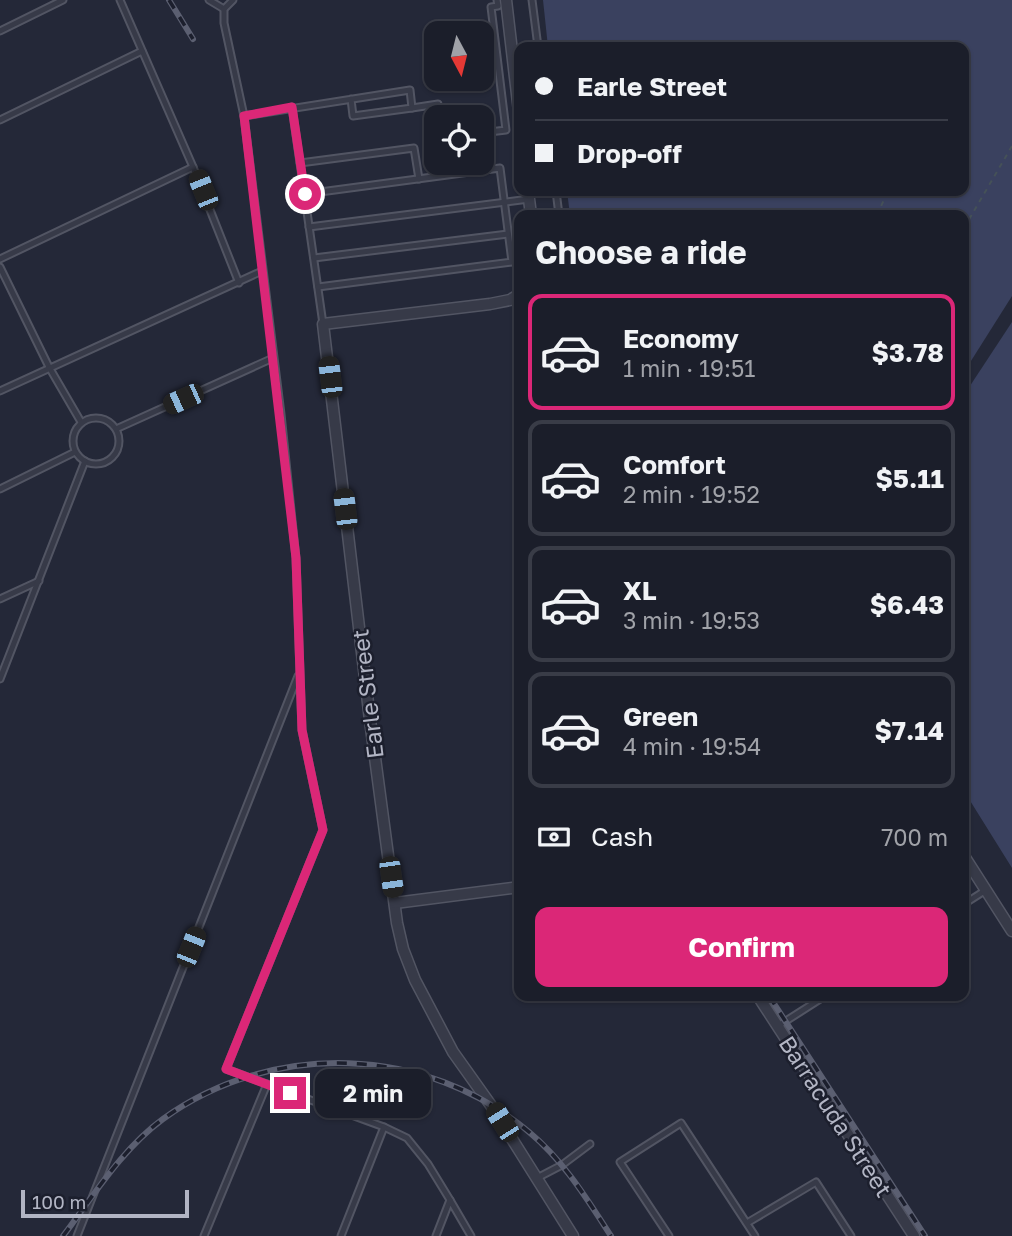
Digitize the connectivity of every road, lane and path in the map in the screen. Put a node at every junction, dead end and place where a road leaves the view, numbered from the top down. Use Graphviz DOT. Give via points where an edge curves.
graph roads {
  1 [pos="63,0"];
  2 [pos="120,0"];
  3 [pos="209,0"];
  4 [pos="233,0"];
  5 [pos="497,0"];
  6 [pos="506,0"];
  7 [pos="532,0"];
  8 [pos="224,9"];
  9 [pos="0,31"];
  10 [pos="537,42"];
  11 [pos="142,51"];
  12 [pos="514,69"];
  13 [pos="351,99"];
  14 [pos="424,106"];
  15 [pos="292,107"];
  16 [pos="412,108"];
  17 [pos="244,116"];
  18 [pos="0,120"];
  19 [pos="494,131"];
  20 [pos="1012,146"];
  21 [pos="300,163"];
  22 [pos="193,167"];
  23 [pos="419,179"];
  24 [pos="305,194"];
  25 [pos="525,196"];
  26 [pos="504,203"];
  27 [pos="969,219"];
  28 [pos="309,227"];
  29 [pos="508,234"];
  30 [pos="314,258"];
  31 [pos="0,259"];
  32 [pos="1,271"];
  33 [pos="262,271"];
  34 [pos="239,283"];
  35 [pos="318,287"];
  36 [pos="514,298"];
  37 [pos="323,324"];
  38 [pos="273,358"];
  39 [pos="49,367"];
  40 [pos="0,391"];
  41 [pos="81,422"];
  42 [pos="116,429"];
  43 [pos="75,452"];
  44 [pos="85,461"];
  45 [pos="0,489"];
  46 [pos="39,580"];
  47 [pos="0,599"];
  48 [pos="300,673"];
  49 [pos="0,679"];
  50 [pos="969,864"];
  51 [pos="514,888"];
  52 [pos="986,890"];
  53 [pos="969,901"];
  54 [pos="395,903"];
  55 [pos="1012,931"];
  56 [pos="761,1001"];
  57 [pos="817,1001"];
  58 [pos="778,1026"];
  59 [pos="267,1084"];
  60 [pos="384,1127"];
  61 [pos="590,1144"];
  62 [pos="537,1178"];
  63 [pos="450,1200"];
  64 [pos="747,1223"];
  65 [pos="77,1236"];
  66 [pos="204,1236"];
  67 [pos="341,1236"];
  68 [pos="436,1236"];
  69 [pos="471,1236"];
  70 [pos="573,1236"];
  71 [pos="669,1236"];
  72 [pos="755,1236"];
  73 [pos="851,1236"];
  74 [pos="914,1236"];
  1 -- 9 [label="lane"];
  2 -- 11 [label="lane"];
  3 -- 8 [label="lane"];
  4 -- 8 [label="lane"];
  5 -- 19 [label="lane" via="498,6 491,7 506,130"];
  6 -- 12 [label="street"];
  7 -- 10 [label="lane"];
  8 -- 17 [label="lane"];
  11 -- 18 [label="lane"];
  11 -- 22 [label="lane"];
  13 -- 15 [label="lane"];
  13 -- 16 [label="lane" via="353,116"];
  13 -- 16 [label="lane" via="410,90"];
  14 -- 16 [label="lane"];
  15 -- 17 [label="lane"];
  15 -- 21 [label="lane, Earle Street"];
  17 -- 33 [label="lane"];
  20 -- 27 [label="path"];
  21 -- 23 [label="lane" via="414,149"];
  21 -- 24 [label="lane, Earle Street"];
  22 -- 31 [label="lane"];
  22 -- 34 [label="lane"];
  23 -- 24 [label="lane"];
  23 -- 26 [label="lane" via="500,168"];
  24 -- 28 [label="lane, Earle Street"];
  25 -- 26 [label="lane"];
  26 -- 28 [label="lane"];
  26 -- 29 [label="lane"];
  28 -- 30 [label="lane, Earle Street"];
  29 -- 30 [label="lane"];
  29 -- 35 [label="lane" via="512,262"];
  30 -- 35 [label="lane, Earle Street"];
  32 -- 39 [label="lane"];
  33 -- 34 [label="lane"];
  33 -- 38 [label="lane"];
  34 -- 39 [label="lane"];
  35 -- 37 [label="lane, Earle Street"];
  36 -- 37 [label="street"];
  37 -- 54 [label="street, Earle Street"];
  38 -- 42 [label="lane"];
  38 -- 48 [label="lane" via="296,558"];
  39 -- 40 [label="lane"];
  39 -- 41 [label="lane"];
  41 -- 42 [label="lane" via="100,418"];
  41 -- 43 [label="lane" via="72,439"];
  42 -- 44 [label="lane" via="115,455 104,463"];
  43 -- 44 [label="lane"];
  43 -- 45 [label="lane"];
  44 -- 46 [label="lane"];
  46 -- 47 [label="lane"];
  46 -- 49 [label="lane"];
  48 -- 59 [label="lane" via="302,730 323,830 226,1069"];
  48 -- 65 [label="lane"];
  50 -- 52 [label="street"];
  51 -- 54 [label="street"];
  52 -- 53 [label="lane"];
  52 -- 55 [label="street"];
  54 -- 62 [label="street, Earle Street" via="403,949 415,980 453,1052"];
  56 -- 58 [label="street, Barracuda Street"];
  57 -- 58 [label="lane"];
  58 -- 74 [label="street, Barracuda Street"];
  59 -- 60 [label="lane"];
  59 -- 66 [label="lane"];
  60 -- 63 [label="lane" via="407,1138"];
  60 -- 67 [label="lane"];
  61 -- 62 [label="lane"];
  62 -- 70 [label="street, Earle Street"];
  63 -- 68 [label="lane"];
  63 -- 69 [label="lane"];
  64 -- 71 [label="lane" via="681,1123 620,1162"];
  64 -- 72 [label="lane"];
  64 -- 73 [label="lane" via="816,1182"];
}
